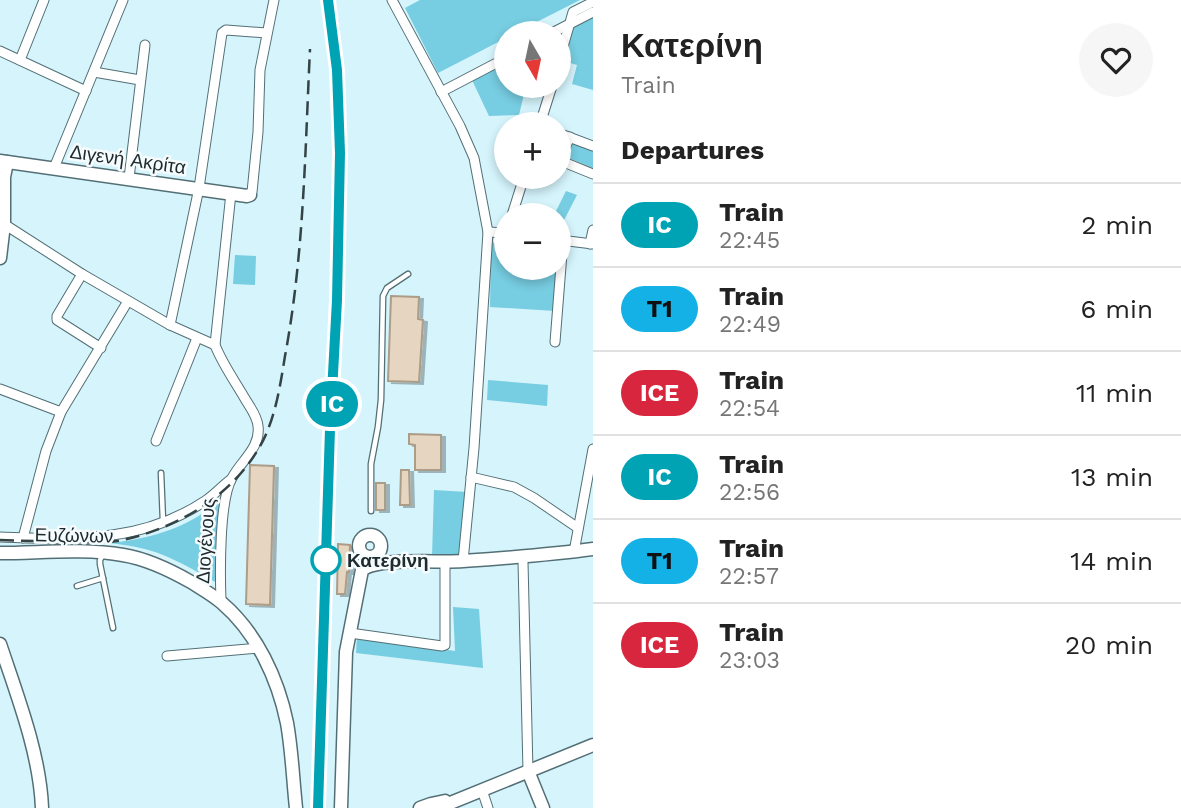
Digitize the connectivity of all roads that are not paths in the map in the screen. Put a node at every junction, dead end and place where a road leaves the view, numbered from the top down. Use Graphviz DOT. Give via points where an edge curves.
graph roads {
  1 [pos="44,0"];
  2 [pos="123,0"];
  3 [pos="274,0"];
  4 [pos="392,0"];
  5 [pos="593,2"];
  6 [pos="593,12"];
  7 [pos="571,23"];
  8 [pos="266,33"];
  9 [pos="145,45"];
  10 [pos="0,51"];
  11 [pos="20,60"];
  12 [pos="494,64"];
  13 [pos="94,72"];
  14 [pos="140,80"];
  15 [pos="86,91"];
  16 [pos="441,92"];
  17 [pos="571,137"];
  18 [pos="593,146"];
  19 [pos="3,161"];
  20 [pos="571,165"];
  21 [pos="54,168"];
  22 [pos="593,174"];
  23 [pos="129,178"];
  24 [pos="199,188"];
  25 [pos="231,193"];
  26 [pos="250,195"];
  27 [pos="4,224"];
  28 [pos="593,230"];
  29 [pos="488,232"];
  30 [pos="494,232"];
  31 [pos="571,241"];
  32 [pos="592,244"];
  33 [pos="0,258"];
  34 [pos="82,274"];
  35 [pos="408,274"];
  36 [pos="559,280"];
  37 [pos="128,302"];
  38 [pos="170,325"];
  39 [pos="197,338"];
  40 [pos="555,342"];
  41 [pos="215,345"];
  42 [pos="101,348"];
  43 [pos="0,389"];
  44 [pos="61,412"];
  45 [pos="156,441"];
  46 [pos="593,449"];
  47 [pos="161,473"];
  48 [pos="471,477"];
  49 [pos="231,479"];
  50 [pos="371,511"];
  51 [pos="163,523"];
  52 [pos="578,528"];
  53 [pos="0,537"];
  54 [pos="23,538"];
  55 [pos="593,550"];
  56 [pos="104,552"];
  57 [pos="574,552"];
  58 [pos="0,553"];
  59 [pos="521,556"];
  60 [pos="463,561"];
  61 [pos="445,562"];
  62 [pos="103,578"];
  63 [pos="78,586"];
  64 [pos="221,601"];
  65 [pos="113,628"];
  66 [pos="350,633"];
  67 [pos="0,644"];
  68 [pos="259,648"];
  69 [pos="167,656"];
  70 [pos="348,741"];
  71 [pos="593,745"];
  72 [pos="528,771"];
  73 [pos="482,790"];
  74 [pos="459,800"];
  75 [pos="42,808"];
  76 [pos="296,808"];
  77 [pos="341,808"];
  78 [pos="349,808"];
  79 [pos="421,808"];
  80 [pos="438,808"];
  81 [pos="447,808"];
  82 [pos="488,808"];
  83 [pos="543,808"];
  1 -- 11 [label="street"];
  2 -- 13 [label="street"];
  3 -- 8 [label="street"];
  4 -- 16 [label="street"];
  5 -- 7 [label="street" via="573,12"];
  6 -- 7 [label="street"];
  8 -- 24 [label="street" via="222,33"];
  8 -- 26 [label="street"];
  9 -- 14 [label="street"];
  10 -- 11 [label="street"];
  11 -- 15 [label="street"];
  12 -- 16 [label="street"];
  13 -- 14 [label="street"];
  13 -- 15 [label="street"];
  14 -- 23 [label="street"];
  15 -- 21 [label="street"];
  16 -- 29 [label="street" via="474,158"];
  17 -- 18 [label="street"];
  19 -- 21 [label="street, Διγενή Ακρίτα"];
  19 -- 27 [label="street"];
  20 -- 22 [label="street"];
  21 -- 23 [label="street, Διγενή Ακρίτα"];
  23 -- 24 [label="street, Διγενή Ακρίτα"];
  24 -- 25 [label="street, Διγενή Ακρίτα"];
  24 -- 38 [label="street"];
  25 -- 26 [label="street, Διγενή Ακρίτα"];
  25 -- 41 [label="street"];
  27 -- 33 [label="street"];
  27 -- 34 [label="street"];
  28 -- 32 [label="street"];
  29 -- 30 [label="street"];
  29 -- 48 [label="street"];
  31 -- 32 [label="street"];
  34 -- 37 [label="street"];
  34 -- 42 [label="street" via="57,320"];
  35 -- 50 [label="lane" via="383,296 381,400 371,464"];
  36 -- 40 [label="street"];
  37 -- 38 [label="street"];
  37 -- 42 [label="street"];
  38 -- 39 [label="street"];
  39 -- 41 [label="street"];
  39 -- 45 [label="street"];
  41 -- 49 [label="street, Διογένους" via="258,427 253,449"];
  42 -- 44 [label="street"];
  43 -- 44 [label="street"];
  44 -- 54 [label="street"];
  46 -- 52 [label="street"];
  47 -- 51 [label="lane"];
  48 -- 52 [label="street" via="514,487"];
  48 -- 60 [label="street"];
  49 -- 51 [label="street" via="207,500"];
  49 -- 64 [label="street, Διογένους" via="223,516"];
  51 -- 54 [label="street" via="101,538"];
  52 -- 57 [label="street"];
  53 -- 54 [label="street"];
  55 -- 57 [label="street"];
  56 -- 58 [label="street, Ευζώνων"];
  56 -- 62 [label="lane" via="100,560"];
  56 -- 64 [label="street, Ευζώνων" via="160,565"];
  57 -- 59 [label="street"];
  59 -- 60 [label="street"];
  59 -- 72 [label="street"];
  60 -- 61 [label="street"];
  61 -- 66 [label="street" via="377,558 362,570"];
  61 -- 66 [label="street" via="445,645"];
  62 -- 63 [label="lane"];
  62 -- 65 [label="lane"];
  64 -- 68 [label="street, Διογένους"];
  66 -- 70 [label="street" via="346,652"];
  67 -- 75 [label="street" via="35,761"];
  68 -- 69 [label="street"];
  68 -- 76 [label="street, Διογένους" via="287,723"];
  70 -- 77 [label="street"];
  70 -- 78 [label="street"];
  71 -- 72 [label="street"];
  72 -- 73 [label="street"];
  72 -- 83 [label="street"];
  73 -- 74 [label="street"];
  73 -- 82 [label="street"];
  74 -- 79 [label="street"];
  74 -- 80 [label="street"];
  74 -- 81 [label="street"];
}
